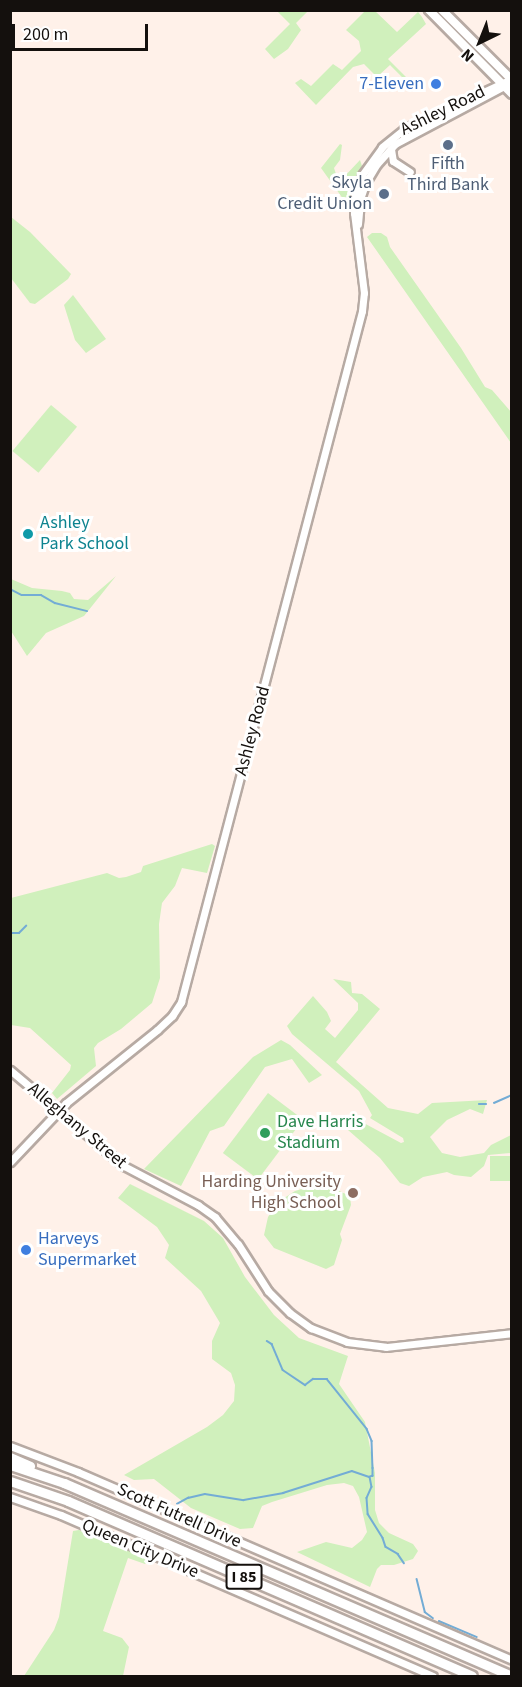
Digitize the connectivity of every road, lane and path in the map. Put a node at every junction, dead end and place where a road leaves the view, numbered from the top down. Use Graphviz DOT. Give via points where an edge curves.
graph roads {
  1 [pos="429,10"];
  2 [pos="441,10"];
  3 [pos="483,65"];
  4 [pos="511,80"];
  5 [pos="506,88"];
  6 [pos="477,94"];
  7 [pos="393,147"];
  8 [pos="410,172"];
  9 [pos="356,230"];
  10 [pos="10,1070"];
  11 [pos="58,1111"];
  12 [pos="10,1162"];
  13 [pos="512,1333"];
  14 [pos="10,1446"];
  15 [pos="10,1457"];
  16 [pos="10,1465"];
  17 [pos="10,1481"];
  18 [pos="64,1483"];
  19 [pos="10,1497"];
  20 [pos="512,1660"];
  21 [pos="512,1676"];
  22 [pos="433,1677"];
  23 [pos="472,1677"];
  1 -- 3 [label="main road"];
  2 -- 4 [label="main road"];
  3 -- 5 [label="main road"];
  3 -- 6 [label="street" via="488,82"];
  4 -- 5 [label="street, Ashley Road"];
  5 -- 6 [label="street, Ashley Road"];
  5 -- 7 [label="street, Ashley Road" via="411,134"];
  6 -- 9 [label="street, Ashley Road" via="404,129 381,148 357,188"];
  7 -- 8 [label="street" via="392,160"];
  7 -- 9 [label="street, Ashley Road" via="364,184"];
  9 -- 11 [label="street, Ashley Road" via="364,293 362,311 183,995 169,1019"];
  10 -- 11 [label="street, Alleghany Street"];
  11 -- 12 [label="street, Ashley Road"];
  11 -- 13 [label="street, Alleghany Street" via="124,1166 214,1217 231,1234 279,1304 321,1332 347,1342 384,1347"];
  14 -- 20 [label="street, Scott Futrell Drive"];
  15 -- 18 [label="highway"];
  16 -- 18 [label="highway, I 85"];
  17 -- 23 [label="highway, I 85" via="68,1501"];
  18 -- 21 [label="highway, I 85"];
  19 -- 22 [label="street, Queen City Drive" via="61,1515"];
}
